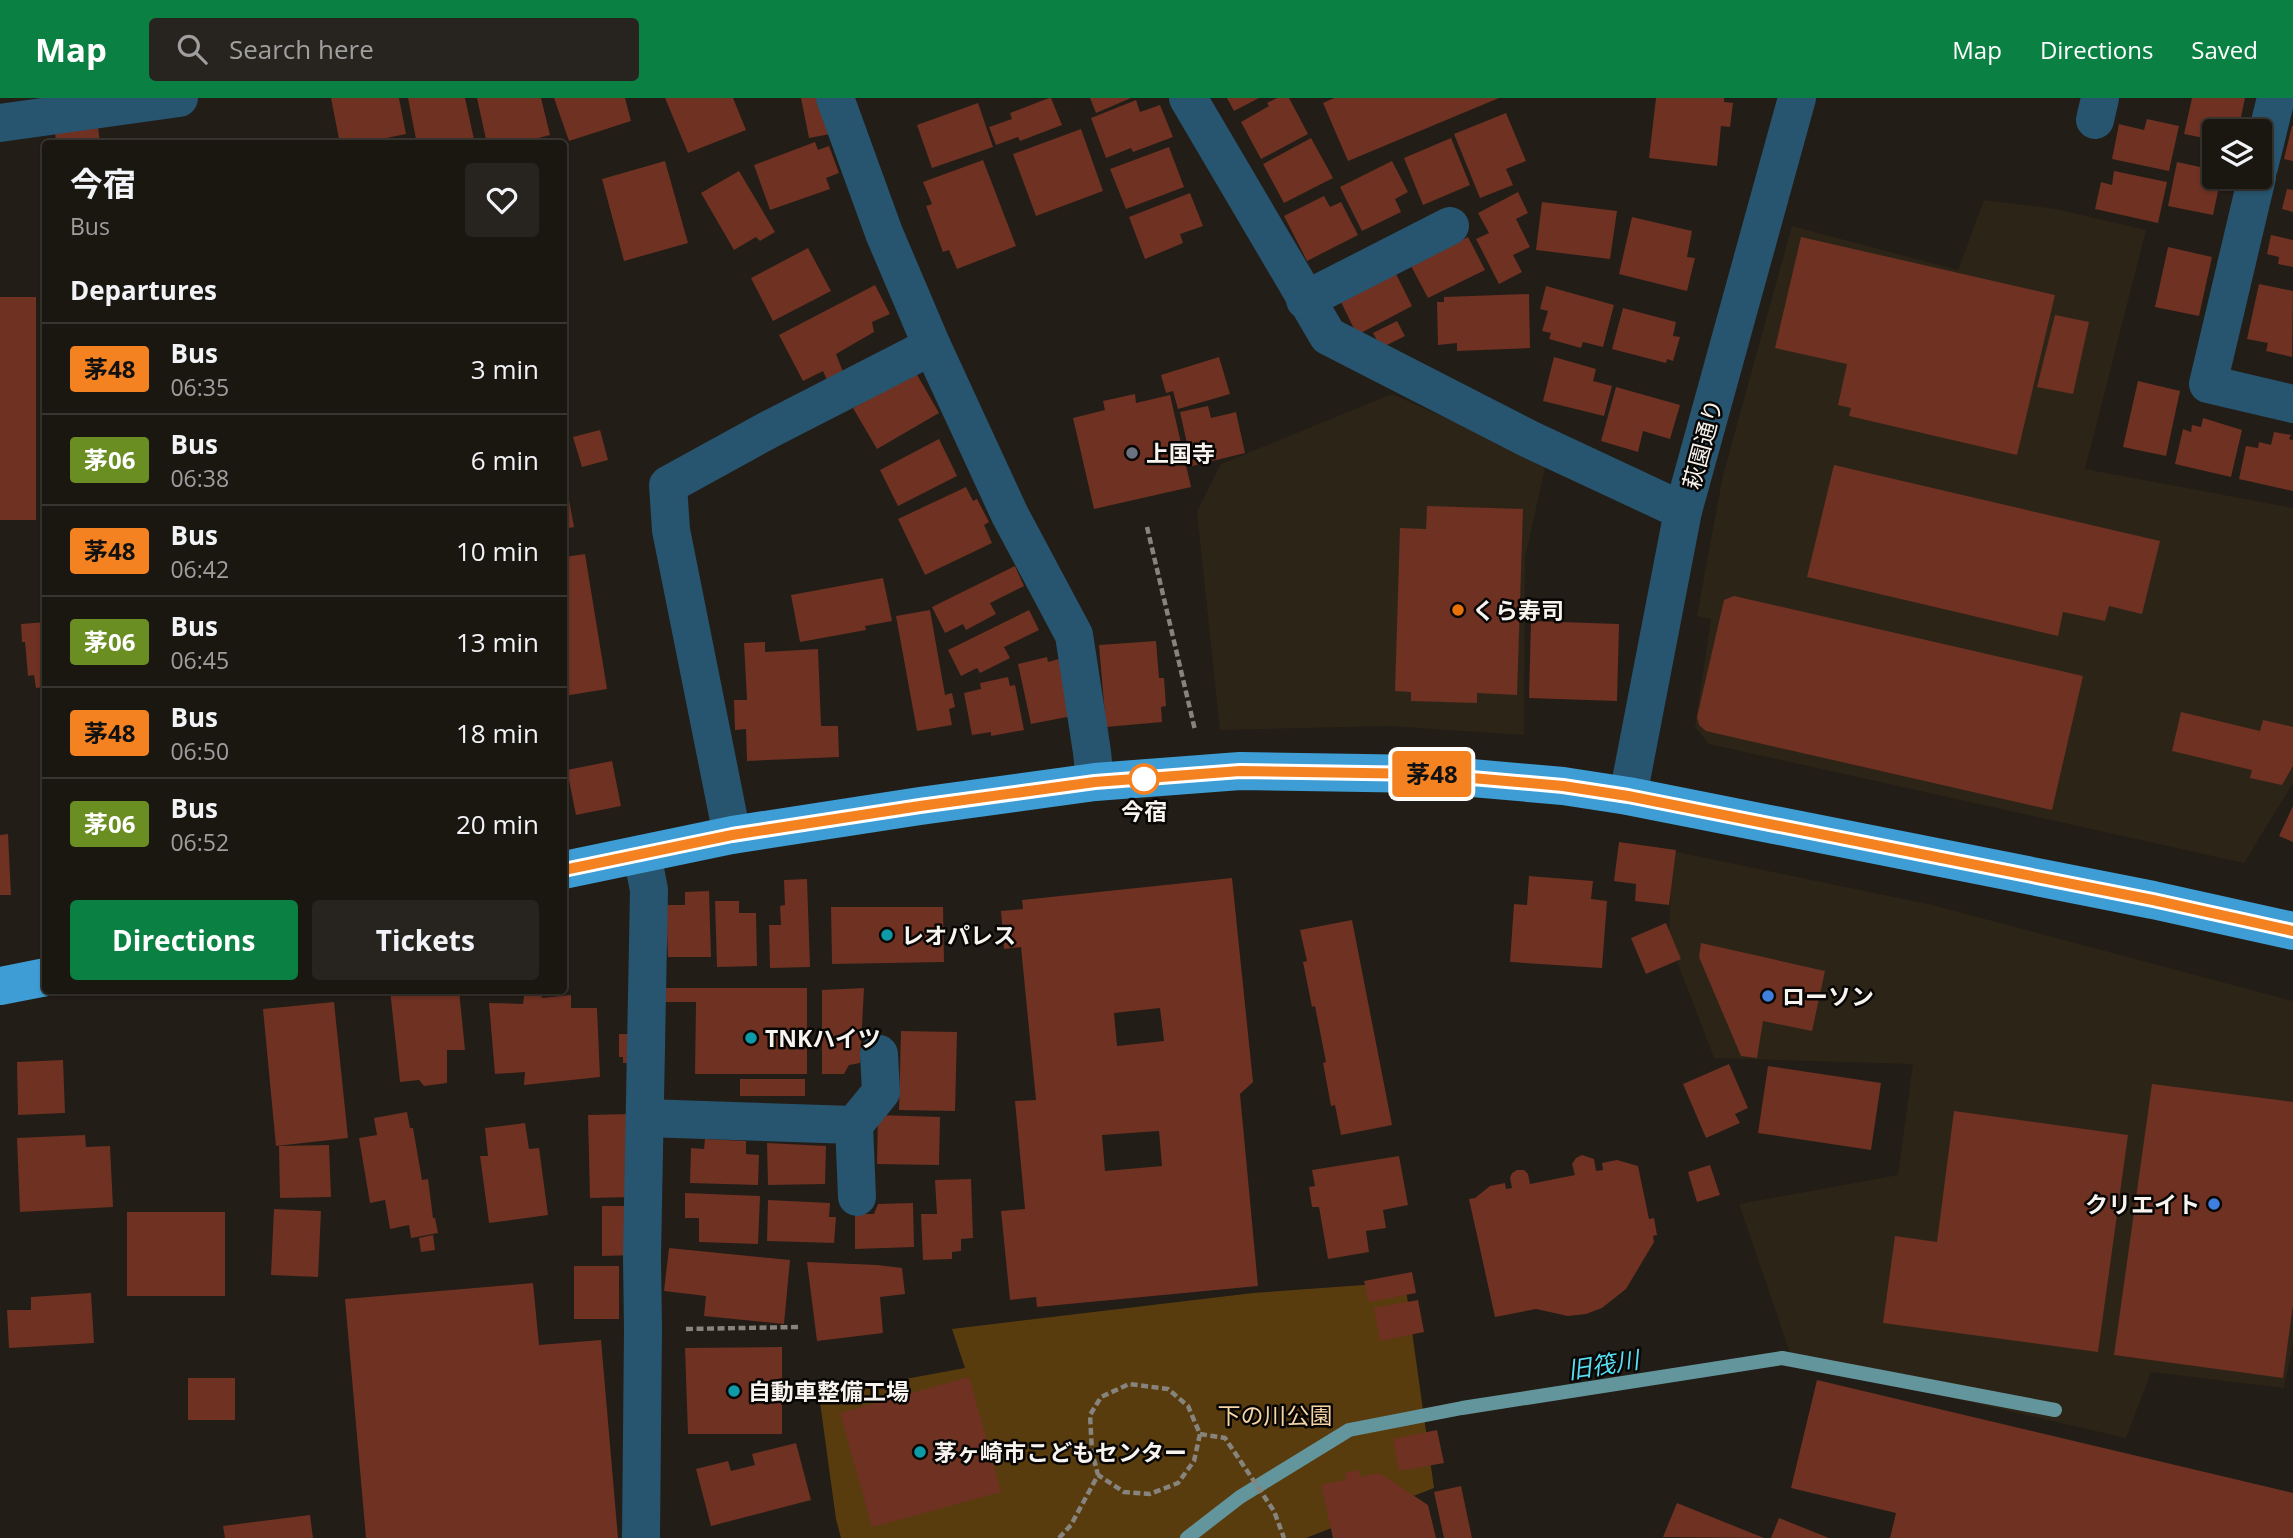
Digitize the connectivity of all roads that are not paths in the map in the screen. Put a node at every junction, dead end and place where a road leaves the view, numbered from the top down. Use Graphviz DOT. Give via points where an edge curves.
graph roads {
  1 [pos="179,98"];
  2 [pos="835,98"];
  3 [pos="1188,98"];
  4 [pos="1797,98"];
  5 [pos="2276,98"];
  6 [pos="2271,119"];
  7 [pos="0,123"];
  8 [pos="2254,189"];
  9 [pos="1450,226"];
  10 [pos="1305,300"];
  11 [pos="932,346"];
  12 [pos="2293,404"];
  13 [pos="1683,511"];
  14 [pos="1095,782"];
  15 [pos="1628,796"];
  16 [pos="732,835"];
  17 [pos="642,854"];
  18 [pos="567,869"];
  19 [pos="2293,931"];
  20 [pos="42,978"];
  21 [pos="0,986"];
  22 [pos="879,1054"];
  23 [pos="645,1118"];
  24 [pos="854,1125"];
  25 [pos="857,1197"];
  26 [pos="641,1538"];
  1 -- 7 [label="street"];
  2 -- 11 [label="street" via="884,233"];
  3 -- 10 [label="street"];
  4 -- 13 [label="street, 萩園通り"];
  5 -- 6 [label="street"];
  8 -- 12 [label="street" via="2207,384"];
  9 -- 10 [label="street"];
  10 -- 13 [label="street" via="1328,336 1529,439"];
  11 -- 14 [label="street" via="1010,515 1074,635"];
  11 -- 16 [label="street" via="668,485 671,530"];
  13 -- 15 [label="street, 萩園通り"];
  14 -- 15 [label="highway" via="1240,771 1426,774"];
  14 -- 16 [label="highway"];
  15 -- 19 [label="highway"];
  16 -- 17 [label="highway"];
  17 -- 18 [label="highway"];
  17 -- 23 [label="street" via="649,890"];
  20 -- 21 [label="highway"];
  22 -- 24 [label="street" via="881,1092"];
  23 -- 24 [label="street"];
  23 -- 26 [label="street"];
  24 -- 25 [label="street"];
}
